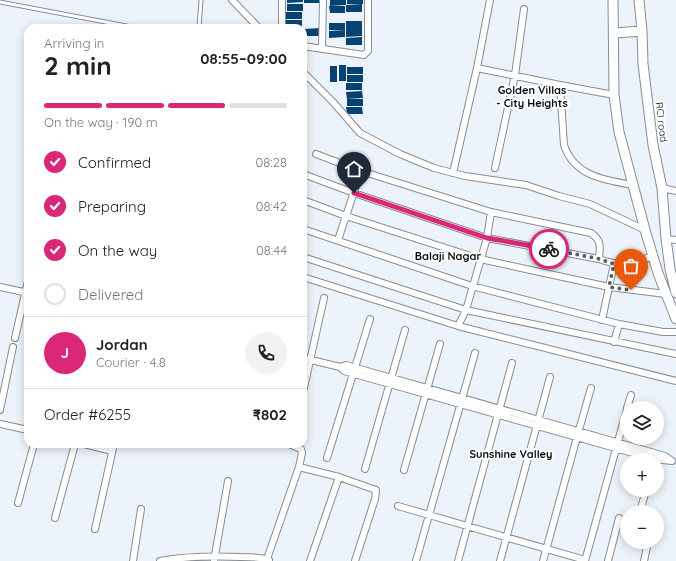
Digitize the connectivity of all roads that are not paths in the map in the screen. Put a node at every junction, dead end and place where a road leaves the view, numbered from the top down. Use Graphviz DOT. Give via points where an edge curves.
graph roads {
  1 [pos="201,0"];
  2 [pos="232,0"];
  3 [pos="282,0"];
  4 [pos="323,0"];
  5 [pos="368,0"];
  6 [pos="490,0"];
  7 [pos="613,0"];
  8 [pos="639,0"];
  9 [pos="0,2"];
  10 [pos="5,2"];
  11 [pos="524,10"];
  12 [pos="117,24"];
  13 [pos="199,24"];
  14 [pos="255,24"];
  15 [pos="282,24"];
  16 [pos="642,31"];
  17 [pos="614,33"];
  18 [pos="307,47"];
  19 [pos="322,49"];
  20 [pos="478,68"];
  21 [pos="515,75"];
  22 [pos="307,76"];
  23 [pos="560,85"];
  24 [pos="614,95"];
  25 [pos="316,154"];
  26 [pos="494,168"];
  27 [pos="361,171"];
  28 [pos="453,173"];
  29 [pos="307,175"];
  30 [pos="633,185"];
  31 [pos="662,188"];
  32 [pos="676,191"];
  33 [pos="354,193"];
  34 [pos="307,201"];
  35 [pos="491,212"];
  36 [pos="346,216"];
  37 [pos="307,229"];
  38 [pos="645,230"];
  39 [pos="487,238"];
  40 [pos="666,239"];
  41 [pos="338,240"];
  42 [pos="676,240"];
  43 [pos="653,256"];
  44 [pos="307,258"];
  45 [pos="480,259"];
  46 [pos="600,259"];
  47 [pos="614,264"];
  48 [pos="307,278"];
  49 [pos="472,286"];
  50 [pos="0,287"];
  51 [pos="609,287"];
  52 [pos="24,292"];
  53 [pos="671,294"];
  54 [pos="324,298"];
  55 [pos="24,304"];
  56 [pos="466,310"];
  57 [pos="370,319"];
  58 [pos="676,319"];
  59 [pos="602,320"];
  60 [pos="619,324"];
  61 [pos="458,326"];
  62 [pos="405,330"];
  63 [pos="676,332"];
  64 [pos="15,338"];
  65 [pos="614,342"];
  66 [pos="440,344"];
  67 [pos="13,347"];
  68 [pos="475,353"];
  69 [pos="676,354"];
  70 [pos="307,359"];
  71 [pos="311,360"];
  72 [pos="512,363"];
  73 [pos="354,370"];
  74 [pos="307,376"];
  75 [pos="550,377"];
  76 [pos="390,381"];
  77 [pos="676,381"];
  78 [pos="591,388"];
  79 [pos="427,391"];
  80 [pos="631,395"];
  81 [pos="461,401"];
  82 [pos="629,401"];
  83 [pos="0,410"];
  84 [pos="499,412"];
  85 [pos="538,423"];
  86 [pos="0,424"];
  87 [pos="24,429"];
  88 [pos="577,434"];
  89 [pos="620,434"];
  90 [pos="617,445"];
  91 [pos="33,448"];
  92 [pos="74,448"];
  93 [pos="100,448"];
  94 [pos="113,448"];
  95 [pos="301,448"];
  96 [pos="112,451"];
  97 [pos="642,453"];
  98 [pos="328,458"];
  99 [pos="674,460"];
  100 [pos="664,461"];
  101 [pos="299,467"];
  102 [pos="365,469"];
  103 [pos="404,470"];
  104 [pos="339,477"];
  105 [pos="228,481"];
  106 [pos="18,503"];
  107 [pos="398,506"];
  108 [pos="141,508"];
  109 [pos="430,515"];
  110 [pos="55,518"];
  111 [pos="619,518"];
  112 [pos="468,526"];
  113 [pos="95,529"];
  114 [pos="507,538"];
  115 [pos="647,549"];
  116 [pos="547,550"];
  117 [pos="215,558"];
  118 [pos="258,559"];
  119 [pos="174,560"];
  120 [pos="269,560"];
  121 [pos="133,561"];
  122 [pos="160,561"];
  123 [pos="310,561"];
  124 [pos="355,561"];
  125 [pos="416,561"];
  126 [pos="458,561"];
  127 [pos="500,561"];
  128 [pos="543,561"];
  129 [pos="585,561"];
  130 [pos="608,561"];
  131 [pos="644,561"];
  1 -- 13 [label="lane"];
  2 -- 14 [label="street"];
  3 -- 15 [label="street"];
  4 -- 19 [label="street"];
  5 -- 19 [label="street" via="368,50 364,55"];
  6 -- 20 [label="street"];
  7 -- 17 [label="main road"];
  8 -- 16 [label="main road, RCI road"];
  9 -- 10 [label="lane"];
  10 -- 12 [label="lane"];
  11 -- 21 [label="street"];
  16 -- 17 [label="main road"];
  16 -- 31 [label="main road, RCI road" via="643,64 653,144"];
  17 -- 24 [label="main road"];
  18 -- 19 [label="street"];
  20 -- 21 [label="street"];
  20 -- 28 [label="street"];
  21 -- 23 [label="street"];
  21 -- 26 [label="street"];
  22 -- 28 [label="street" via="360,133 400,154"];
  23 -- 24 [label="street"];
  23 -- 30 [label="street" via="564,145 573,162 594,177"];
  24 -- 30 [label="main road" via="619,132"];
  25 -- 27 [label="street"];
  27 -- 33 [label="street"];
  27 -- 35 [label="street"];
  28 -- 38 [label="street" via="526,185 594,206"];
  29 -- 33 [label="street"];
  30 -- 38 [label="main road"];
  31 -- 32 [label="street"];
  31 -- 40 [label="main road, RCI road"];
  33 -- 36 [label="street"];
  33 -- 39 [label="street"];
  34 -- 36 [label="street"];
  35 -- 39 [label="street"];
  35 -- 46 [label="street" via="591,233 600,242"];
  36 -- 41 [label="street"];
  36 -- 45 [label="street"];
  37 -- 41 [label="street"];
  38 -- 43 [label="main road"];
  39 -- 45 [label="street"];
  39 -- 46 [label="street"];
  40 -- 42 [label="street"];
  40 -- 53 [label="main road, RCI road"];
  41 -- 49 [label="street"];
  43 -- 47 [label="street" via="637,262"];
  43 -- 53 [label="main road"];
  44 -- 56 [label="street"];
  45 -- 49 [label="street"];
  45 -- 51 [label="street"];
  46 -- 47 [label="street"];
  47 -- 51 [label="street"];
  48 -- 61 [label="street"];
  49 -- 56 [label="street"];
  49 -- 59 [label="street"];
  50 -- 52 [label="street"];
  51 -- 53 [label="street"];
  51 -- 59 [label="street"];
  53 -- 58 [label="main road"];
  54 -- 71 [label="street"];
  55 -- 64 [label="street"];
  56 -- 61 [label="street"];
  56 -- 65 [label="street"];
  57 -- 73 [label="street"];
  59 -- 60 [label="street"];
  60 -- 63 [label="street"];
  60 -- 65 [label="street"];
  61 -- 77 [label="street"];
  62 -- 76 [label="street"];
  65 -- 69 [label="street"];
  66 -- 79 [label="street"];
  67 -- 83 [label="street"];
  68 -- 81 [label="street"];
  70 -- 71 [label="street"];
  71 -- 73 [label="street" via="340,366 344,371"];
  71 -- 74 [label="street"];
  72 -- 84 [label="street"];
  73 -- 76 [label="street"];
  73 -- 98 [label="street"];
  75 -- 85 [label="street"];
  76 -- 79 [label="street"];
  76 -- 102 [label="street"];
  78 -- 88 [label="street"];
  79 -- 81 [label="street"];
  79 -- 103 [label="street"];
  80 -- 82 [label="street"];
  81 -- 84 [label="street"];
  81 -- 109 [label="street"];
  84 -- 85 [label="street"];
  84 -- 112 [label="street"];
  85 -- 88 [label="street"];
  85 -- 114 [label="street"];
  86 -- 87 [label="street"];
  88 -- 90 [label="street"];
  88 -- 116 [label="street"];
  89 -- 90 [label="street"];
  90 -- 97 [label="street"];
  90 -- 129 [label="street"];
  91 -- 106 [label="street"];
  92 -- 110 [label="street"];
  93 -- 96 [label="street"];
  94 -- 96 [label="street"];
  95 -- 101 [label="street"];
  96 -- 113 [label="street"];
  99 -- 100 [label="street"];
  101 -- 104 [label="street"];
  101 -- 120 [label="street"];
  104 -- 123 [label="street"];
  104 -- 124 [label="street" via="375,488 377,491"];
  105 -- 117 [label="street"];
  107 -- 109 [label="street"];
  108 -- 121 [label="street"];
  109 -- 112 [label="street"];
  109 -- 125 [label="street"];
  111 -- 130 [label="street"];
  112 -- 114 [label="street"];
  112 -- 126 [label="street"];
  114 -- 116 [label="street"];
  114 -- 127 [label="street"];
  115 -- 131 [label="street"];
  116 -- 128 [label="street"];
  116 -- 129 [label="street"];
  117 -- 118 [label="street"];
  117 -- 119 [label="street"];
  118 -- 120 [label="street"];
  119 -- 122 [label="street"];
}
